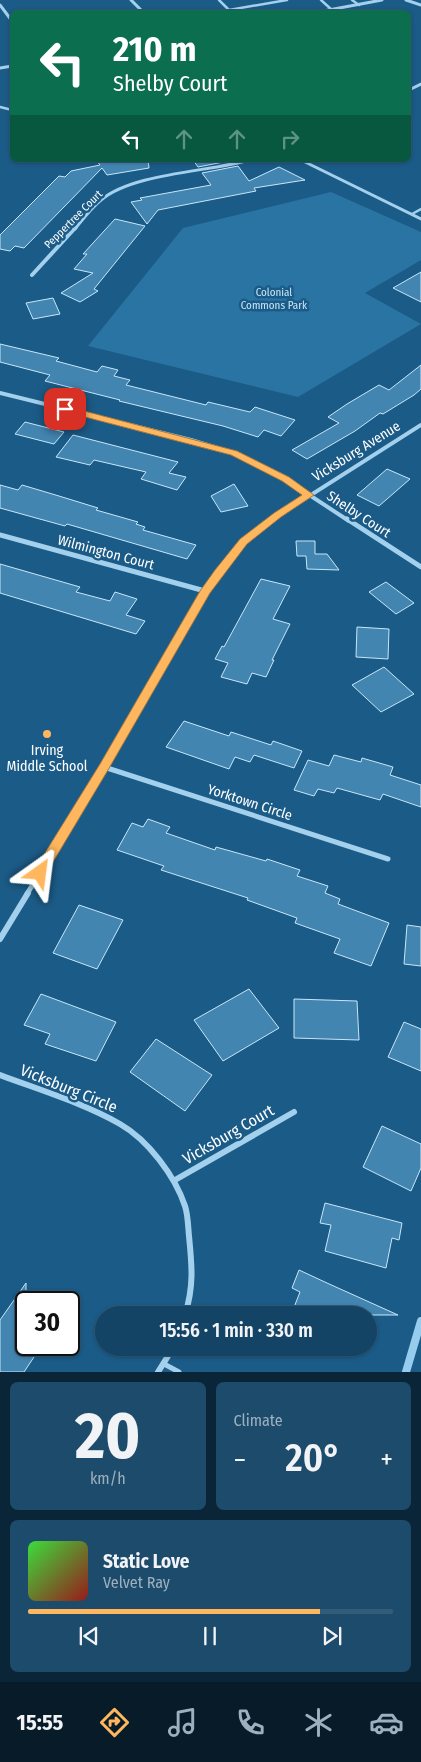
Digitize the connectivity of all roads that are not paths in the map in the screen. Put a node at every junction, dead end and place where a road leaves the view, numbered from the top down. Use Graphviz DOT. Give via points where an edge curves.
graph roads {
  1 [pos="131,0"];
  2 [pos="219,0"];
  3 [pos="287,0"];
  4 [pos="321,0"];
  5 [pos="352,0"];
  6 [pos="382,0"];
  7 [pos="406,0"];
  8 [pos="359,5"];
  9 [pos="421,5"];
  10 [pos="0,6"];
  11 [pos="141,10"];
  12 [pos="229,10"];
  13 [pos="240,10"];
  14 [pos="332,10"];
  15 [pos="10,18"];
  16 [pos="240,162"];
  17 [pos="305,162"];
  18 [pos="421,209"];
  19 [pos="412,214"];
  20 [pos="421,219"];
  21 [pos="32,275"];
  22 [pos="0,393"];
  23 [pos="421,425"];
  24 [pos="309,495"];
  25 [pos="0,535"];
  26 [pos="421,567"];
  27 [pos="205,591"];
  28 [pos="104,767"];
  29 [pos="388,859"];
  30 [pos="0,939"];
  31 [pos="0,1075"];
  32 [pos="294,1112"];
  33 [pos="175,1180"];
  34 [pos="188,1306"];
  35 [pos="168,1356"];
  36 [pos="164,1364"];
  37 [pos="158,1372"];
  38 [pos="180,1372"];
  1 -- 11 [label="street"];
  2 -- 12 [label="lane"];
  3 -- 13 [label="lane"];
  4 -- 14 [label="lane"];
  5 -- 8 [label="lane"];
  6 -- 8 [label="street"];
  7 -- 9 [label="street"];
  8 -- 14 [label="street"];
  10 -- 15 [label="street"];
  16 -- 21 [label="street, Peppertree Court" via="113,192 101,200"];
  17 -- 19 [label="street"];
  18 -- 19 [label="lane"];
  19 -- 20 [label="street"];
  22 -- 24 [label="street, Shelby Court" via="225,450 286,479"];
  23 -- 24 [label="street, Vicksburg Avenue"];
  24 -- 26 [label="street, Shelby Court"];
  24 -- 27 [label="street, Vicksburg Avenue" via="244,542"];
  25 -- 27 [label="street, Wilmington Court"];
  27 -- 28 [label="street, Vicksburg Avenue"];
  28 -- 29 [label="street, Yorktown Circle"];
  28 -- 30 [label="street, Vicksburg Avenue"];
  31 -- 33 [label="street, Vicksburg Circle" via="122,1125 153,1152"];
  32 -- 33 [label="street, Vicksburg Court"];
  33 -- 34 [label="street, Vicksburg Circle" via="186,1208 194,1275"];
  35 -- 36 [label="street"];
  36 -- 37 [label="street"];
  36 -- 38 [label="lane"];
}
